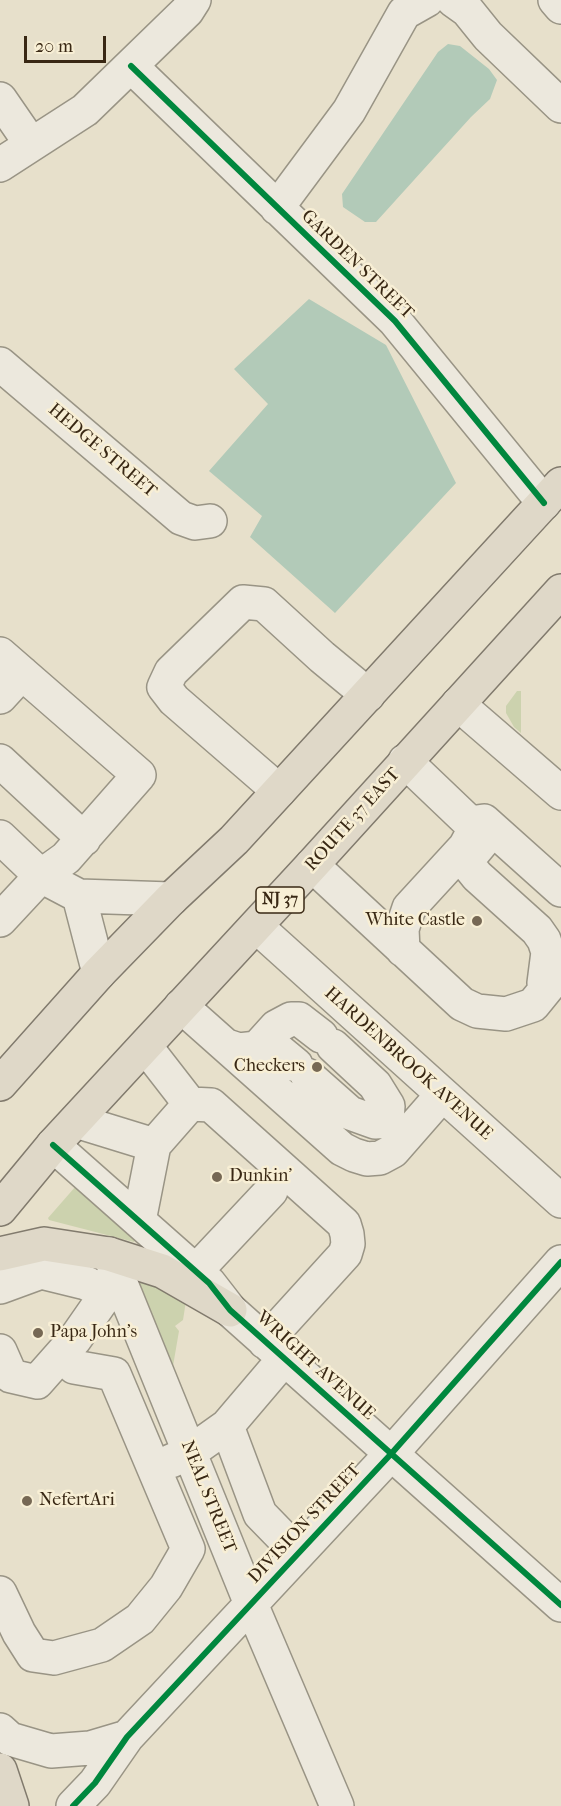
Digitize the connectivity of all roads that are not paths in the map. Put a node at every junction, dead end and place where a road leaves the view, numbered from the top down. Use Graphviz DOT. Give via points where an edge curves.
graph roads {
  1 [pos="194,0"];
  2 [pos="427,0"];
  3 [pos="453,0"];
  4 [pos="555,0"];
  5 [pos="561,7"];
  6 [pos="130,66"];
  7 [pos="0,99"];
  8 [pos="561,106"];
  9 [pos="31,144"];
  10 [pos="0,165"];
  11 [pos="277,208"];
  12 [pos="0,364"];
  13 [pos="552,494"];
  14 [pos="210,521"];
  15 [pos="561,591"];
  16 [pos="11,664"];
  17 [pos="368,694"];
  18 [pos="0,697"];
  19 [pos="458,704"];
  20 [pos="0,760"];
  21 [pos="405,761"];
  22 [pos="279,791"];
  23 [pos="561,793"];
  24 [pos="470,824"];
  25 [pos="0,837"];
  26 [pos="84,839"];
  27 [pos="312,865"];
  28 [pos="469,866"];
  29 [pos="41,876"];
  30 [pos="561,890"];
  31 [pos="80,896"];
  32 [pos="171,899"];
  33 [pos="409,908"];
  34 [pos="0,920"];
  35 [pos="256,926"];
  36 [pos="403,950"];
  37 [pos="561,956"];
  38 [pos="99,973"];
  39 [pos="543,995"];
  40 [pos="181,1006"];
  41 [pos="145,1046"];
  42 [pos="242,1047"];
  43 [pos="3,1078"];
  44 [pos="442,1095"];
  45 [pos="190,1104"];
  46 [pos="76,1121"];
  47 [pos="396,1129"];
  48 [pos="53,1145"];
  49 [pos="154,1145"];
  50 [pos="271,1191"];
  51 [pos="561,1201"];
  52 [pos="0,1209"];
  53 [pos="139,1221"];
  54 [pos="0,1254"];
  55 [pos="109,1254"];
  56 [pos="561,1262"];
  57 [pos="195,1272"];
  58 [pos="0,1287"];
  59 [pos="115,1291"];
  60 [pos="257,1335"];
  61 [pos="0,1351"];
  62 [pos="74,1367"];
  63 [pos="227,1426"];
  64 [pos="189,1453"];
  65 [pos="391,1454"];
  66 [pos="154,1468"];
  67 [pos="298,1553"];
  68 [pos="0,1593"];
  69 [pos="251,1604"];
  70 [pos="561,1605"];
  71 [pos="0,1730"];
  72 [pos="127,1737"];
  73 [pos="0,1770"];
  74 [pos="12,1806"];
  75 [pos="73,1806"];
  76 [pos="337,1806"];
  1 -- 6 [label="street"];
  2 -- 11 [label="street" via="404,13 349,111"];
  3 -- 8 [label="street"];
  4 -- 5 [label="street"];
  6 -- 9 [label="street" via="85,110"];
  6 -- 11 [label="street, GARDEN STREET"];
  7 -- 9 [label="street"];
  9 -- 10 [label="street"];
  11 -- 13 [label="street, GARDEN STREET" via="395,321"];
  12 -- 14 [label="street, HEDGE STREET" via="181,518 195,523"];
  13 -- 17 [label="main road"];
  15 -- 19 [label="main road, ROUTE 37 EAST / NJ 37"];
  16 -- 18 [label="street"];
  16 -- 26 [label="street" via="139,775"];
  17 -- 22 [label="main road"];
  17 -- 22 [label="street" via="264,604 243,602 171,672 164,687 174,700"];
  19 -- 21 [label="main road, ROUTE 37 EAST / NJ 37"];
  19 -- 23 [label="street"];
  20 -- 26 [label="street"];
  21 -- 24 [label="street"];
  21 -- 27 [label="main road, ROUTE 37 EAST / NJ 37"];
  22 -- 32 [label="main road"];
  24 -- 28 [label="street" via="483,841 468,859"];
  24 -- 30 [label="street" via="484,821"];
  24 -- 33 [label="street" via="472,833 465,847"];
  25 -- 29 [label="street"];
  26 -- 29 [label="street"];
  27 -- 35 [label="main road, ROUTE 37 EAST / NJ 37"];
  27 -- 36 [label="street"];
  28 -- 33 [label="street" via="457,869"];
  28 -- 39 [label="street" via="544,940 548,952"];
  29 -- 31 [label="street"];
  29 -- 34 [label="street"];
  31 -- 32 [label="street"];
  31 -- 38 [label="street"];
  32 -- 38 [label="main road"];
  33 -- 36 [label="street" via="402,929"];
  35 -- 40 [label="main road, ROUTE 37 EAST / NJ 37"];
  35 -- 44 [label="street, HARDENBROOK AVENUE"];
  36 -- 39 [label="street" via="462,1004 477,1011 506,1014 533,1005"];
  37 -- 39 [label="street"];
  38 -- 43 [label="main road"];
  40 -- 41 [label="main road, ROUTE 37 EAST / NJ 37"];
  40 -- 42 [label="street"];
  41 -- 45 [label="street"];
  41 -- 46 [label="main road, ROUTE 37 EAST / NJ 37"];
  42 -- 47 [label="street" via="273,1046 350,1113"];
  42 -- 47 [label="street" via="291,1019 299,1019 379,1090"];
  42 -- 47 [label="street" via="342,1149 367,1159 380,1158 393,1151"];
  44 -- 47 [label="street"];
  44 -- 51 [label="street, HARDENBROOK AVENUE"];
  45 -- 49 [label="street"];
  45 -- 60 [label="street" via="211,1105 344,1224"];
  46 -- 48 [label="main road, ROUTE 37 EAST / NJ 37"];
  46 -- 49 [label="street"];
  48 -- 52 [label="main road, ROUTE 37 EAST / NJ 37"];
  48 -- 53 [label="street, WRIGHT AVENUE"];
  49 -- 53 [label="street"];
  50 -- 57 [label="street"];
  53 -- 57 [label="street, WRIGHT AVENUE"];
  54 -- 55 [label="main road" via="44,1244"];
  55 -- 59 [label="street, NEAL STREET"];
  55 -- 60 [label="main road" via="162,1271"];
  56 -- 65 [label="street, DIVISION STREET"];
  57 -- 60 [label="street, WRIGHT AVENUE"];
  58 -- 59 [label="street" via="41,1272"];
  59 -- 61 [label="street" via="38,1382 11,1376"];
  59 -- 64 [label="street, NEAL STREET"];
  60 -- 63 [label="street"];
  60 -- 65 [label="street, WRIGHT AVENUE"];
  62 -- 66 [label="street" via="114,1374"];
  63 -- 64 [label="street"];
  63 -- 67 [label="street" via="260,1514"];
  64 -- 66 [label="street"];
  64 -- 69 [label="street, NEAL STREET"];
  65 -- 67 [label="street, DIVISION STREET"];
  65 -- 70 [label="street, WRIGHT AVENUE"];
  66 -- 68 [label="street" via="188,1549 141,1619 102,1645 54,1658 33,1655"];
  67 -- 69 [label="street, DIVISION STREET"];
  69 -- 72 [label="street, DIVISION STREET"];
  69 -- 76 [label="street, NEAL STREET"];
  71 -- 72 [label="street" via="10,1739 51,1751 90,1748"];
  72 -- 75 [label="street, DIVISION STREET" via="95,1784"];
  73 -- 74 [label="main road"];
}
